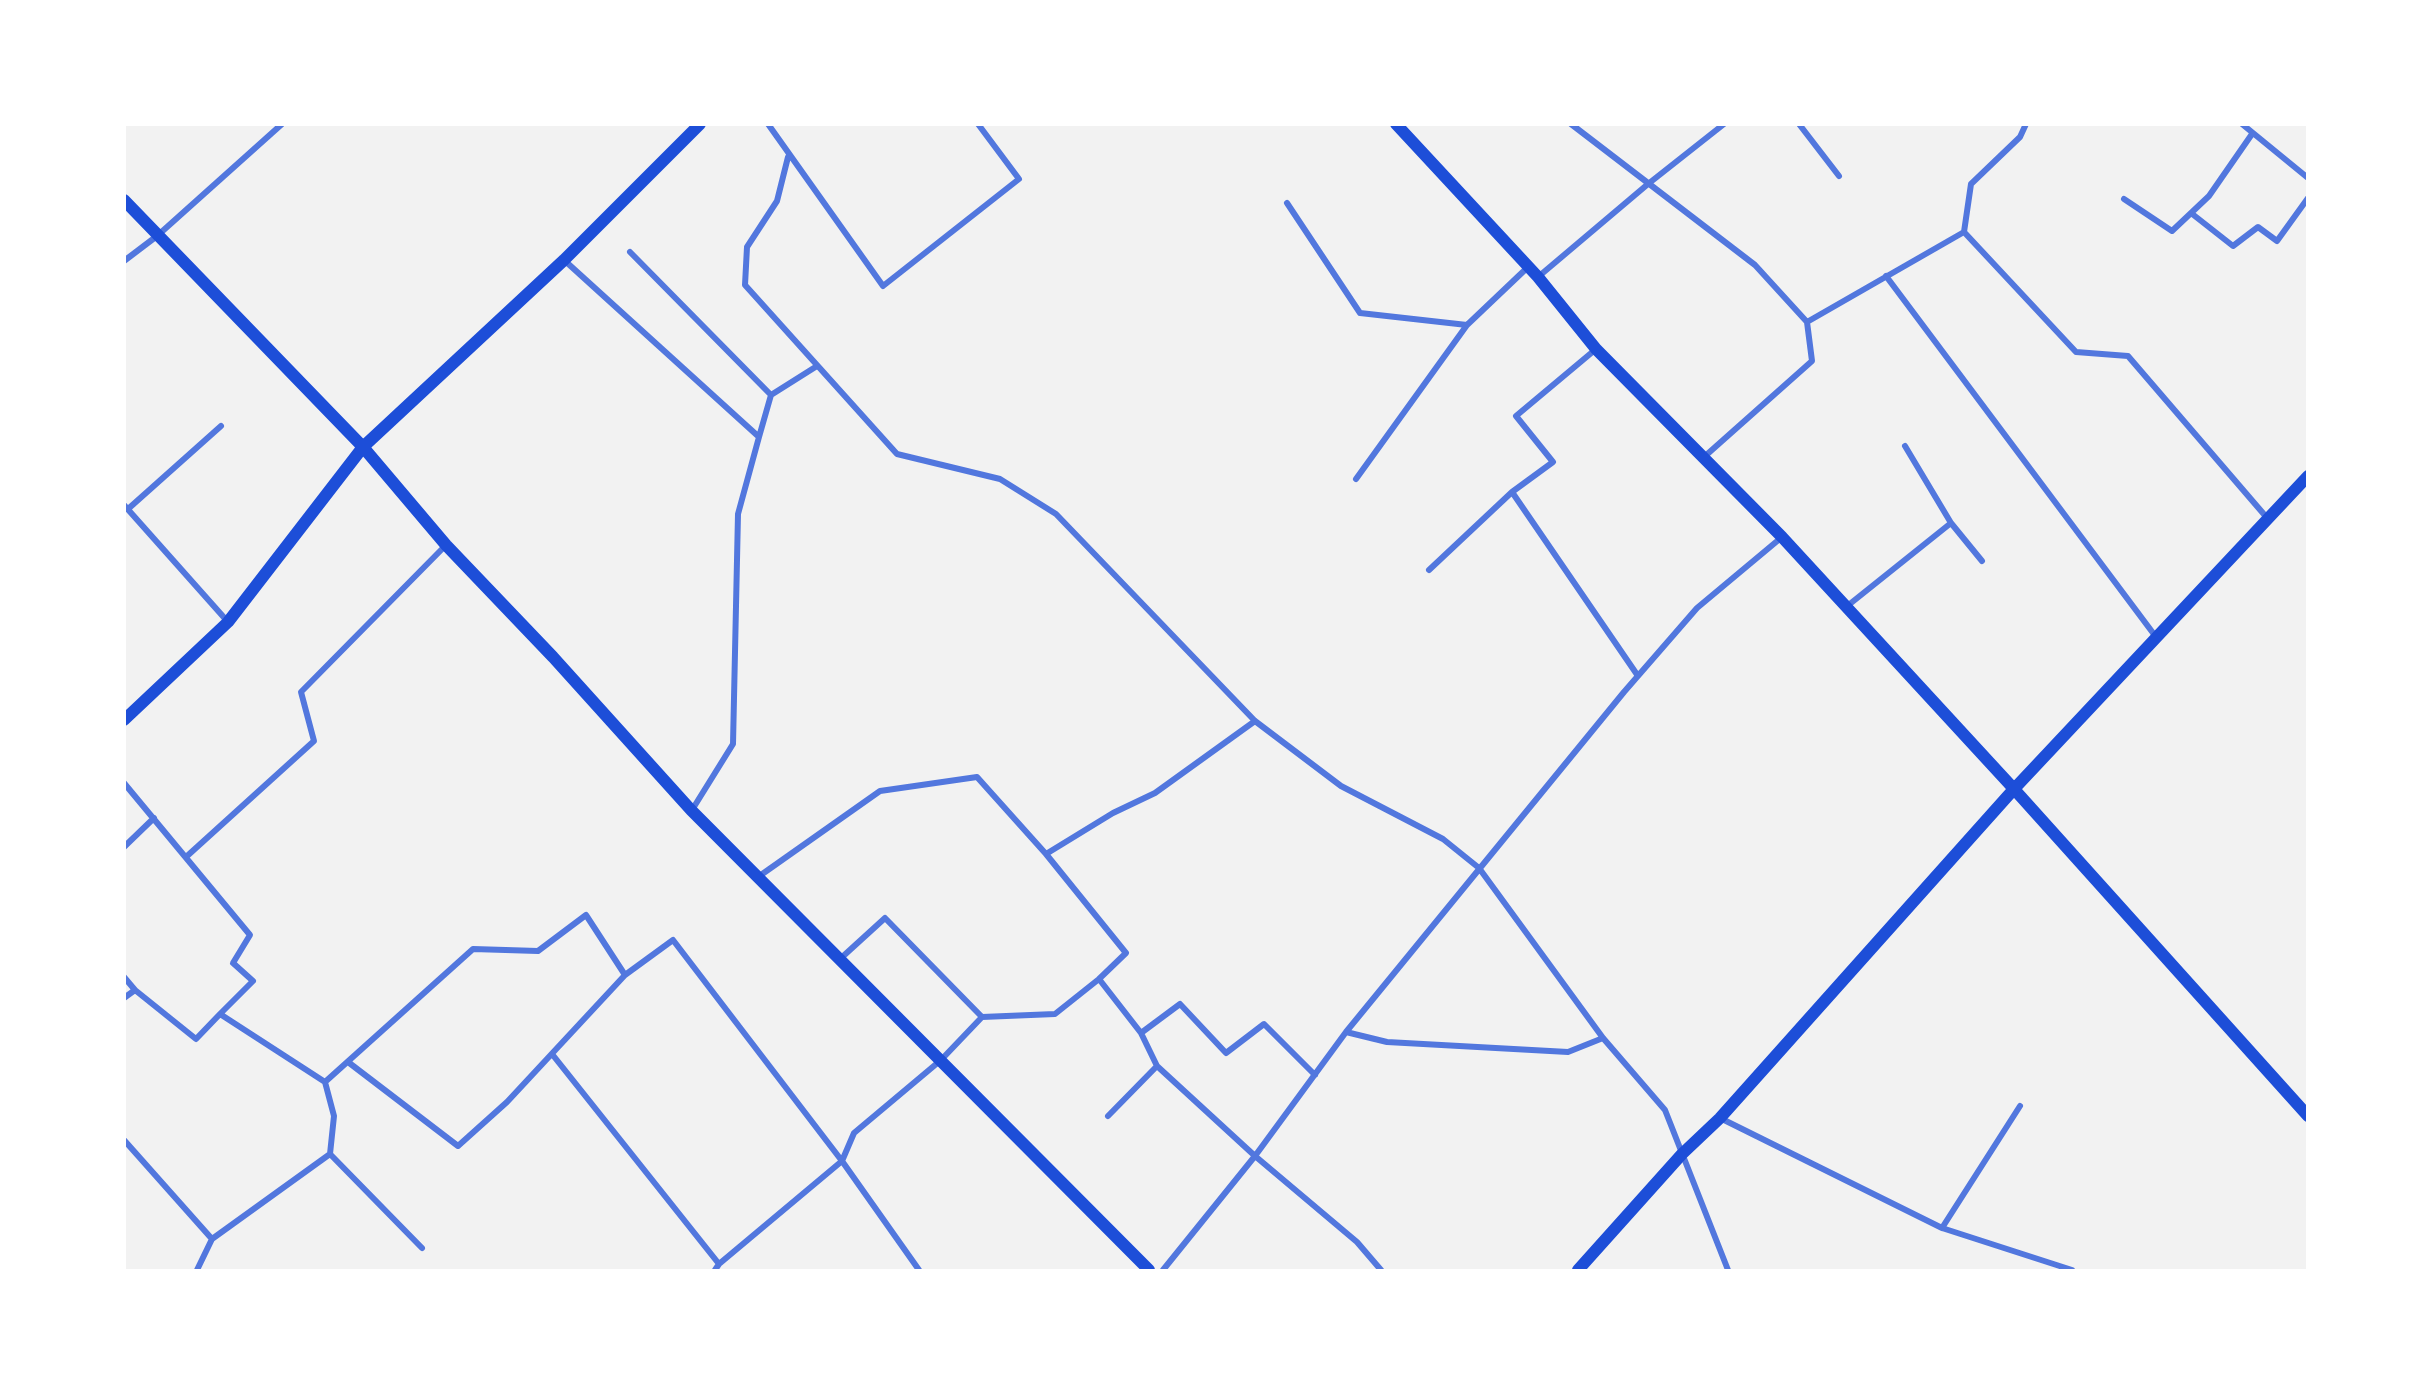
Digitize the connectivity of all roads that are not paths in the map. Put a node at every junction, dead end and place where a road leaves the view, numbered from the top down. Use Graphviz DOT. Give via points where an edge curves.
graph roads {
  1 [pos="282,124"];
  2 [pos="700,124"];
  3 [pos="768,124"];
  4 [pos="978,124"];
  5 [pos="1396,124"];
  6 [pos="1571,124"];
  7 [pos="1724,124"];
  8 [pos="1799,124"];
  9 [pos="2026,124"];
  10 [pos="2242,124"];
  11 [pos="2252,134"];
  12 [pos="788,157"];
  13 [pos="1839,176"];
  14 [pos="2307,178"];
  15 [pos="1648,184"];
  16 [pos="2307,198"];
  17 [pos="2124,199"];
  18 [pos="124,200"];
  19 [pos="1287,203"];
  20 [pos="2191,213"];
  21 [pos="1964,232"];
  22 [pos="157,236"];
  23 [pos="630,252"];
  24 [pos="564,260"];
  25 [pos="124,261"];
  26 [pos="1528,267"];
  27 [pos="1886,276"];
  28 [pos="1538,277"];
  29 [pos="1807,322"];
  30 [pos="1467,325"];
  31 [pos="1596,349"];
  32 [pos="817,366"];
  33 [pos="771,395"];
  34 [pos="221,426"];
  35 [pos="759,437"];
  36 [pos="1905,446"];
  37 [pos="363,447"];
  38 [pos="1704,457"];
  39 [pos="2307,476"];
  40 [pos="1356,479"];
  41 [pos="1512,492"];
  42 [pos="126,507"];
  43 [pos="2268,519"];
  44 [pos="1951,523"];
  45 [pos="1782,537"];
  46 [pos="446,545"];
  47 [pos="1982,561"];
  48 [pos="1429,570"];
  49 [pos="1845,607"];
  50 [pos="228,622"];
  51 [pos="2157,638"];
  52 [pos="1638,676"];
  53 [pos="124,720"];
  54 [pos="1255,721"];
  55 [pos="124,783"];
  56 [pos="2014,789"];
  57 [pos="691,810"];
  58 [pos="154,819"];
  59 [pos="124,847"];
  60 [pos="1046,854"];
  61 [pos="186,857"];
  62 [pos="1479,868"];
  63 [pos="758,877"];
  64 [pos="840,959"];
  65 [pos="625,975"];
  66 [pos="124,977"];
  67 [pos="1099,979"];
  68 [pos="135,990"];
  69 [pos="124,998"];
  70 [pos="220,1014"];
  71 [pos="982,1017"];
  72 [pos="1346,1032"];
  73 [pos="1141,1033"];
  74 [pos="1603,1038"];
  75 [pos="552,1054"];
  76 [pos="941,1060"];
  77 [pos="348,1062"];
  78 [pos="1157,1066"];
  79 [pos="1316,1074"];
  80 [pos="325,1082"];
  81 [pos="2020,1106"];
  82 [pos="1108,1116"];
  83 [pos="2307,1116"];
  84 [pos="1720,1118"];
  85 [pos="124,1140"];
  86 [pos="330,1154"];
  87 [pos="1682,1155"];
  88 [pos="1255,1156"];
  89 [pos="842,1161"];
  90 [pos="1942,1228"];
  91 [pos="212,1239"];
  92 [pos="422,1248"];
  93 [pos="718,1264"];
  94 [pos="196,1270"];
  95 [pos="715,1270"];
  96 [pos="919,1270"];
  97 [pos="1149,1270"];
  98 [pos="1163,1270"];
  99 [pos="1381,1270"];
  100 [pos="1578,1270"];
  101 [pos="1728,1270"];
  102 [pos="2072,1270"];
  1 -- 22 [label="street"];
  2 -- 24 [label="main road"];
  3 -- 12 [label="street"];
  4 -- 12 [label="street" via="1019,179 883,286"];
  5 -- 26 [label="main road"];
  6 -- 15 [label="street"];
  7 -- 15 [label="street"];
  8 -- 13 [label="street"];
  9 -- 21 [label="street" via="2020,137 1971,184"];
  10 -- 11 [label="street"];
  11 -- 14 [label="street"];
  11 -- 20 [label="street" via="2209,196"];
  12 -- 32 [label="street" via="777,201 747,247 745,285"];
  15 -- 28 [label="street"];
  15 -- 29 [label="street" via="1755,265"];
  16 -- 20 [label="street" via="2277,240 2258,227 2233,246"];
  17 -- 20 [label="street" via="2172,231"];
  18 -- 22 [label="main road"];
  19 -- 30 [label="street" via="1360,313"];
  21 -- 27 [label="street"];
  21 -- 43 [label="street" via="2076,352 2128,356"];
  22 -- 25 [label="street"];
  22 -- 37 [label="main road"];
  23 -- 33 [label="street"];
  24 -- 35 [label="street"];
  24 -- 37 [label="main road"];
  26 -- 28 [label="main road"];
  26 -- 30 [label="street"];
  27 -- 29 [label="street"];
  27 -- 51 [label="street"];
  28 -- 31 [label="main road"];
  29 -- 38 [label="street" via="1812,361"];
  30 -- 40 [label="street"];
  31 -- 38 [label="main road"];
  31 -- 41 [label="street" via="1516,416 1553,462"];
  32 -- 33 [label="street"];
  32 -- 54 [label="street" via="897,454 1000,479 1056,514"];
  33 -- 35 [label="street"];
  34 -- 42 [label="street"];
  35 -- 57 [label="street" via="738,514 733,744"];
  36 -- 44 [label="street"];
  37 -- 46 [label="main road"];
  37 -- 50 [label="main road"];
  38 -- 45 [label="main road"];
  39 -- 43 [label="main road"];
  41 -- 48 [label="street"];
  41 -- 52 [label="street"];
  42 -- 50 [label="street"];
  43 -- 51 [label="main road"];
  44 -- 47 [label="street"];
  44 -- 49 [label="street"];
  45 -- 49 [label="main road"];
  45 -- 52 [label="street" via="1697,608"];
  46 -- 57 [label="main road"];
  46 -- 61 [label="street" via="301,692 314,741"];
  49 -- 56 [label="main road"];
  50 -- 53 [label="main road"];
  51 -- 56 [label="main road"];
  52 -- 62 [label="street"];
  54 -- 60 [label="street" via="1155,793 1113,813"];
  54 -- 62 [label="street" via="1341,786 1443,839"];
  55 -- 58 [label="street"];
  56 -- 83 [label="main road"];
  56 -- 84 [label="main road"];
  57 -- 63 [label="main road"];
  58 -- 59 [label="street"];
  58 -- 61 [label="street"];
  60 -- 63 [label="street" via="977,777 880,791"];
  60 -- 67 [label="street" via="1126,953"];
  61 -- 70 [label="street" via="250,935 233,963 253,981"];
  62 -- 72 [label="street"];
  62 -- 74 [label="street"];
  63 -- 64 [label="main road"];
  64 -- 71 [label="street" via="885,918"];
  64 -- 76 [label="main road"];
  65 -- 75 [label="street"];
  65 -- 77 [label="street" via="586,915 538,951 472,949"];
  65 -- 89 [label="street" via="673,940"];
  66 -- 68 [label="street"];
  67 -- 71 [label="street" via="1055,1014"];
  67 -- 73 [label="street"];
  68 -- 69 [label="street"];
  68 -- 70 [label="street" via="196,1039"];
  70 -- 80 [label="street"];
  71 -- 76 [label="street"];
  72 -- 74 [label="street" via="1388,1042 1568,1052"];
  72 -- 79 [label="street"];
  73 -- 78 [label="street"];
  73 -- 79 [label="street" via="1180,1004 1226,1053 1264,1024"];
  74 -- 87 [label="street" via="1665,1110"];
  75 -- 77 [label="street" via="458,1146"];
  75 -- 93 [label="street"];
  76 -- 89 [label="street" via="854,1133"];
  76 -- 97 [label="main road"];
  77 -- 80 [label="street"];
  78 -- 82 [label="street"];
  78 -- 88 [label="street"];
  79 -- 88 [label="street"];
  80 -- 86 [label="street" via="334,1116"];
  81 -- 90 [label="street"];
  84 -- 87 [label="main road"];
  84 -- 90 [label="street"];
  85 -- 91 [label="street"];
  86 -- 91 [label="street"];
  86 -- 92 [label="street"];
  87 -- 100 [label="main road"];
  87 -- 101 [label="street"];
  88 -- 98 [label="street"];
  88 -- 99 [label="street" via="1357,1242"];
  89 -- 93 [label="street"];
  89 -- 96 [label="street"];
  90 -- 102 [label="street"];
  91 -- 94 [label="street"];
  93 -- 95 [label="street"];
}
